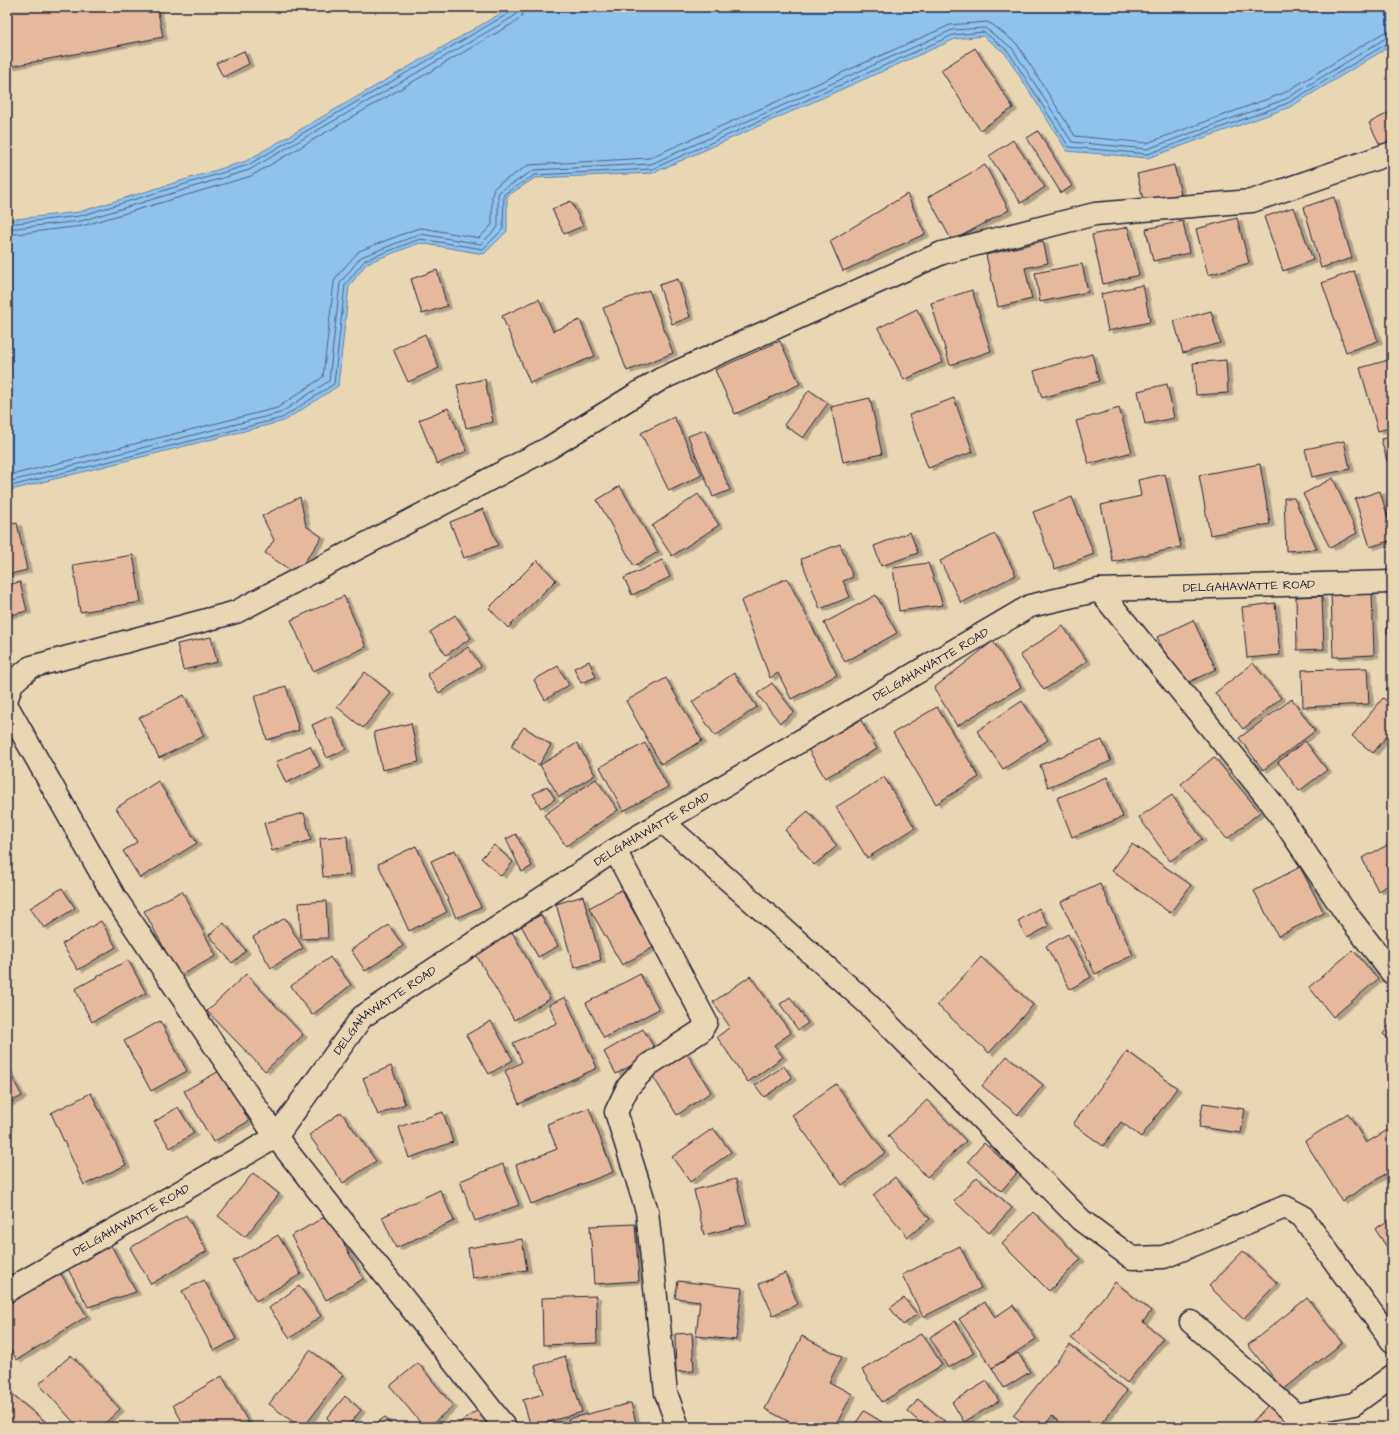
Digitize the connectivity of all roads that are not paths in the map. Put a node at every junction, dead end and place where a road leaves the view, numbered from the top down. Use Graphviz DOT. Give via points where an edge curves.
graph roads {
  1 [pos="1392,153"];
  2 [pos="1392,582"];
  3 [pos="1098,590"];
  4 [pos="7,698"];
  5 [pos="7,706"];
  6 [pos="662,822"];
  7 [pos="616,850"];
  8 [pos="1392,973"];
  9 [pos="276,1137"];
  10 [pos="7,1291"];
  11 [pos="1191,1322"];
  12 [pos="1392,1341"];
  13 [pos="1392,1376"];
  14 [pos="505,1427"];
  15 [pos="678,1427"];
  1 -- 4 [label="street" via="1252,201 1095,214 942,253 661,378 549,448 236,612 31,667 12,683"];
  2 -- 3 [label="street, DELGAHAWATTE ROAD"];
  3 -- 6 [label="street, DELGAHAWATTE ROAD" via="1030,606"];
  3 -- 8 [label="street" via="1271,802 1345,912"];
  5 -- 9 [label="street" via="114,896"];
  6 -- 7 [label="street, DELGAHAWATTE ROAD"];
  6 -- 12 [label="street" via="868,1003 1081,1220 1132,1258 1164,1257 1285,1207 1302,1216"];
  7 -- 9 [label="street, DELGAHAWATTE ROAD" via="362,1017"];
  7 -- 15 [label="street" via="706,1022 701,1031 648,1065 628,1087 616,1112 647,1211 666,1393"];
  9 -- 10 [label="street, DELGAHAWATTE ROAD"];
  9 -- 14 [label="street"];
  11 -- 13 [label="street" via="1296,1415 1354,1404"];
}
